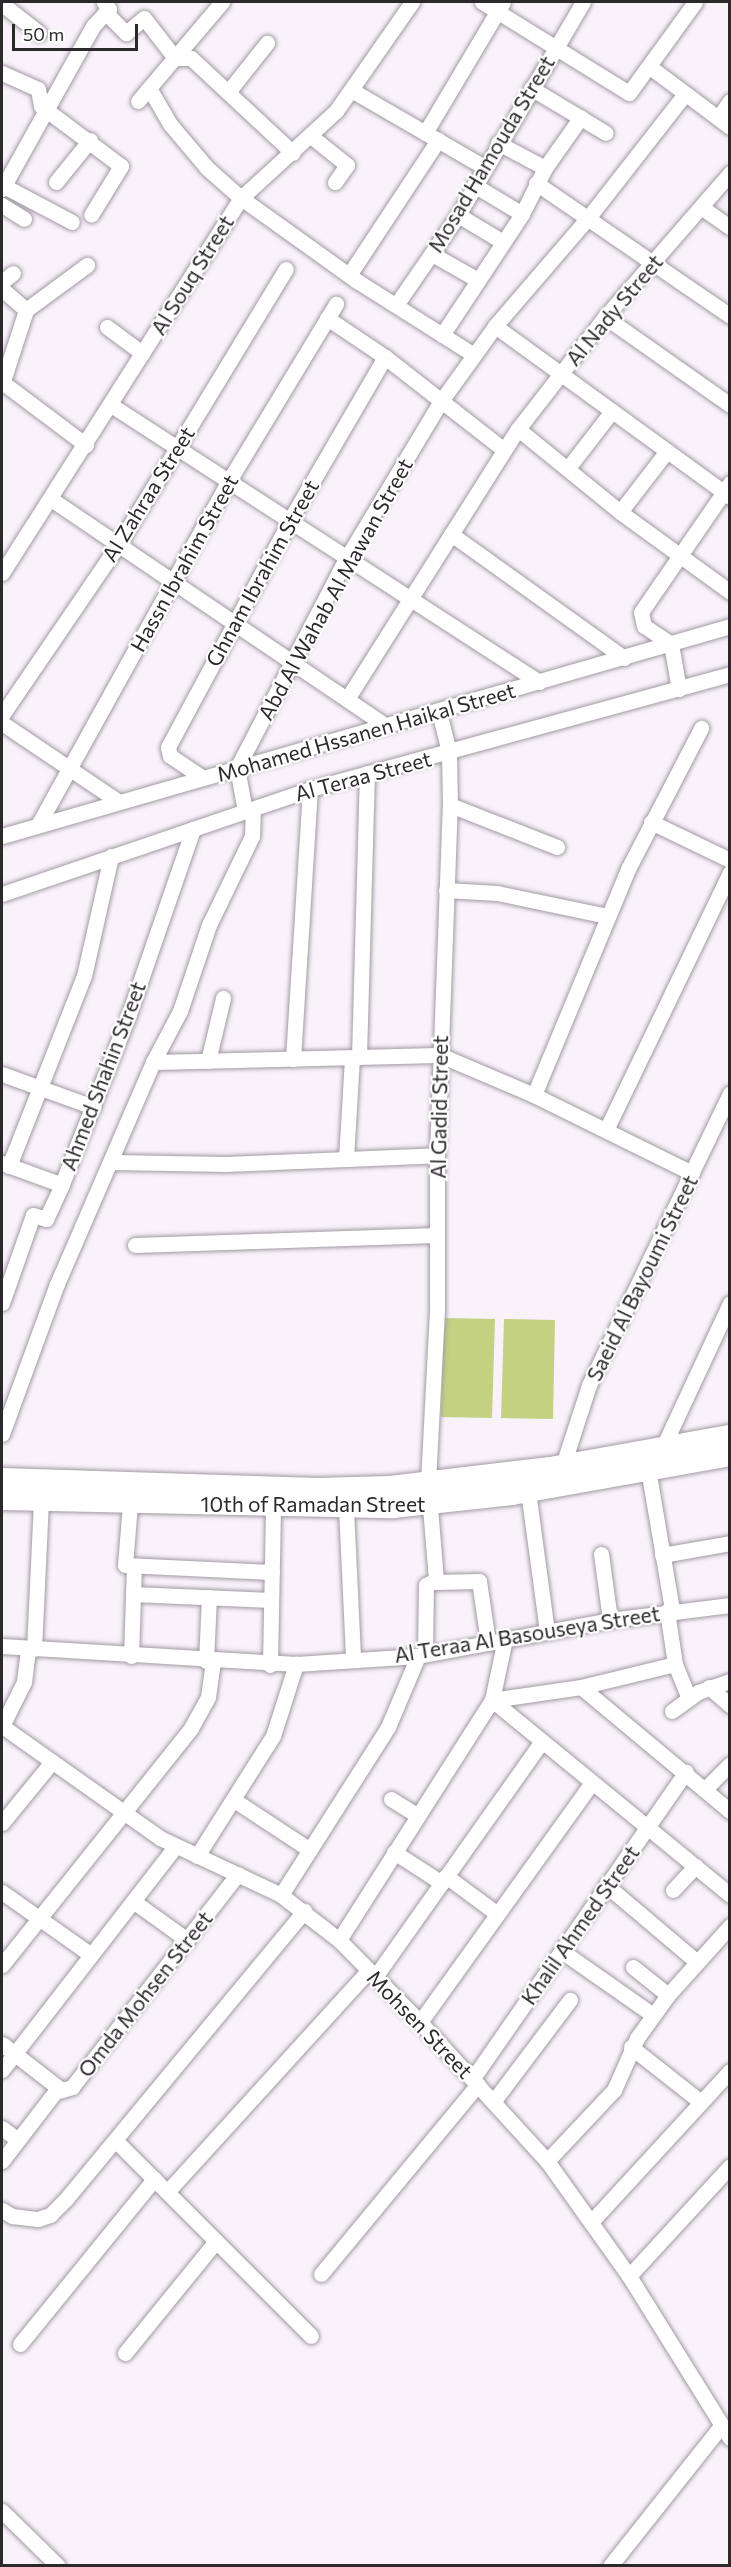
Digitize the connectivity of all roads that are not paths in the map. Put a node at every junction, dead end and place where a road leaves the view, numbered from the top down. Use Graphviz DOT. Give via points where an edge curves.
graph roads {
  1 [pos="222,2"];
  2 [pos="412,2"];
  3 [pos="482,2"];
  4 [pos="583,2"];
  5 [pos="695,2"];
  6 [pos="2,4"];
  7 [pos="104,7"];
  8 [pos="501,7"];
  9 [pos="39,33"];
  10 [pos="267,43"];
  11 [pos="555,47"];
  12 [pos="175,58"];
  13 [pos="650,67"];
  14 [pos="2,73"];
  15 [pos="149,88"];
  16 [pos="531,88"];
  17 [pos="352,91"];
  18 [pos="228,92"];
  19 [pos="685,94"];
  20 [pos="138,101"];
  21 [pos="729,101"];
  22 [pos="46,109"];
  23 [pos="581,117"];
  24 [pos="724,123"];
  25 [pos="606,133"];
  26 [pos="312,137"];
  27 [pos="431,137"];
  28 [pos="90,140"];
  29 [pos="498,142"];
  30 [pos="293,153"];
  31 [pos="484,167"];
  32 [pos="545,168"];
  33 [pos="729,173"];
  34 [pos="56,182"];
  35 [pos="335,182"];
  36 [pos="536,183"];
  37 [pos="474,185"];
  38 [pos="2,186"];
  39 [pos="241,198"];
  40 [pos="2,205"];
  41 [pos="701,207"];
  42 [pos="91,214"];
  43 [pos="458,214"];
  44 [pos="522,214"];
  45 [pos="588,218"];
  46 [pos="24,219"];
  47 [pos="72,222"];
  48 [pos="729,227"];
  49 [pos="503,242"];
  50 [pos="432,254"];
  51 [pos="654,264"];
  52 [pos="87,265"];
  53 [pos="286,269"];
  54 [pos="349,275"];
  55 [pos="478,280"];
  56 [pos="2,289"];
  57 [pos="336,304"];
  58 [pos="396,305"];
  59 [pos="26,310"];
  60 [pos="729,316"];
  61 [pos="605,317"];
  62 [pos="327,318"];
  63 [pos="495,326"];
  64 [pos="107,327"];
  65 [pos="442,335"];
  66 [pos="142,353"];
  67 [pos="474,355"];
  68 [pos="385,357"];
  69 [pos="561,373"];
  70 [pos="2,383"];
  71 [pos="441,401"];
  72 [pos="111,405"];
  73 [pos="729,405"];
  74 [pos="612,411"];
  75 [pos="518,429"];
  76 [pos="86,445"];
  77 [pos="177,447"];
  78 [pos="504,450"];
  79 [pos="667,451"];
  80 [pos="568,468"];
  81 [pos="230,479"];
  82 [pos="727,491"];
  83 [pos="51,500"];
  84 [pos="620,512"];
  85 [pos="290,520"];
  86 [pos="451,534"];
  87 [pos="118,545"];
  88 [pos="682,554"];
  89 [pos="346,559"];
  90 [pos="2,573"];
  91 [pos="173,582"];
  92 [pos="729,592"];
  93 [pos="410,600"];
  94 [pos="234,623"];
  95 [pos="729,626"];
  96 [pos="671,644"];
  97 [pos="624,658"];
  98 [pos="294,663"];
  99 [pos="729,674"];
  100 [pos="539,682"];
  101 [pos="679,689"];
  102 [pos="347,699"];
  103 [pos="439,712"];
  104 [pos="2,715"];
  105 [pos="2,723"];
  106 [pos="385,725"];
  107 [pos="701,728"];
  108 [pos="449,752"];
  109 [pos="237,768"];
  110 [pos="69,769"];
  111 [pos="367,773"];
  112 [pos="203,778"];
  113 [pos="310,789"];
  114 [pos="119,802"];
  115 [pos="450,805"];
  116 [pos="249,810"];
  117 [pos="651,822"];
  118 [pos="38,825"];
  119 [pos="193,829"];
  120 [pos="2,836"];
  121 [pos="557,847"];
  122 [pos="111,856"];
  123 [pos="729,860"];
  124 [pos="729,872"];
  125 [pos="446,890"];
  126 [pos="2,894"];
  127 [pos="607,916"];
  128 [pos="223,998"];
  129 [pos="440,1056"];
  130 [pos="356,1057"];
  131 [pos="293,1059"];
  132 [pos="208,1061"];
  133 [pos="153,1062"];
  134 [pos="2,1074"];
  135 [pos="41,1088"];
  136 [pos="729,1093"];
  137 [pos="534,1095"];
  138 [pos="93,1107"];
  139 [pos="606,1130"];
  140 [pos="437,1155"];
  141 [pos="346,1159"];
  142 [pos="111,1162"];
  143 [pos="5,1165"];
  144 [pos="692,1173"];
  145 [pos="60,1184"];
  146 [pos="437,1236"];
  147 [pos="135,1245"];
  148 [pos="3,1296"];
  149 [pos="729,1303"];
  150 [pos="2,1434"];
  151 [pos="729,1436"];
  152 [pos="662,1449"];
  153 [pos="729,1455"];
  154 [pos="563,1466"];
  155 [pos="648,1469"];
  156 [pos="2,1479"];
  157 [pos="528,1491"];
  158 [pos="95,1493"];
  159 [pos="429,1493"];
  160 [pos="2,1499"];
  161 [pos="41,1501"];
  162 [pos="130,1504"];
  163 [pos="273,1506"];
  164 [pos="346,1508"];
  165 [pos="729,1543"];
  166 [pos="601,1554"];
  167 [pos="662,1555"];
  168 [pos="135,1567"];
  169 [pos="272,1572"];
  170 [pos="435,1582"];
  171 [pos="134,1594"];
  172 [pos="209,1597"];
  173 [pos="271,1600"];
  174 [pos="729,1605"];
  175 [pos="669,1610"];
  176 [pos="610,1620"];
  177 [pos="547,1632"];
  178 [pos="505,1638"];
  179 [pos="488,1642"];
  180 [pos="2,1646"];
  181 [pos="31,1649"];
  182 [pos="422,1655"];
  183 [pos="131,1656"];
  184 [pos="353,1659"];
  185 [pos="209,1661"];
  186 [pos="296,1664"];
  187 [pos="675,1664"];
  188 [pos="270,1665"];
  189 [pos="729,1682"];
  190 [pos="581,1687"];
  191 [pos="709,1687"];
  192 [pos="688,1698"];
  193 [pos="492,1700"];
  194 [pos="729,1705"];
  195 [pos="672,1712"];
  196 [pos="2,1726"];
  197 [pos="542,1741"];
  198 [pos="52,1762"];
  199 [pos="729,1764"];
  200 [pos="686,1772"];
  201 [pos="592,1783"];
  202 [pos="705,1790"];
  203 [pos="392,1799"];
  204 [pos="234,1800"];
  205 [pos="729,1811"];
  206 [pos="124,1813"];
  207 [pos="417,1815"];
  208 [pos="2,1823"];
  209 [pos="647,1827"];
  210 [pos="175,1847"];
  211 [pos="310,1850"];
  212 [pos="394,1852"];
  213 [pos="197,1856"];
  214 [pos="694,1866"];
  215 [pos="238,1874"];
  216 [pos="444,1879"];
  217 [pos="606,1886"];
  218 [pos="673,1890"];
  219 [pos="2,1892"];
  220 [pos="281,1895"];
  221 [pos="729,1895"];
  222 [pos="133,1901"];
  223 [pos="304,1911"];
  224 [pos="496,1913"];
  225 [pos="40,1920"];
  226 [pos="729,1926"];
  227 [pos="187,1940"];
  228 [pos="339,1940"];
  229 [pos="563,1952"];
  230 [pos="91,1955"];
  231 [pos="696,1961"];
  232 [pos="2,1965"];
  233 [pos="633,1967"];
  234 [pos="372,1974"];
  235 [pos="668,1995"];
  236 [pos="570,2000"];
  237 [pos="653,2015"];
  238 [pos="420,2022"];
  239 [pos="2,2044"];
  240 [pos="631,2048"];
  241 [pos="14,2054"];
  242 [pos="2,2070"];
  243 [pos="729,2071"];
  244 [pos="475,2081"];
  245 [pos="60,2089"];
  246 [pos="494,2102"];
  247 [pos="701,2102"];
  248 [pos="2,2128"];
  249 [pos="18,2140"];
  250 [pos="116,2140"];
  251 [pos="2,2161"];
  252 [pos="548,2161"];
  253 [pos="729,2166"];
  254 [pos="154,2179"];
  255 [pos="167,2192"];
  256 [pos="2,2210"];
  257 [pos="591,2222"];
  258 [pos="216,2241"];
  259 [pos="321,2274"];
  260 [pos="628,2276"];
  261 [pos="311,2336"];
  262 [pos="20,2344"];
  263 [pos="125,2353"];
  264 [pos="725,2432"];
  265 [pos="2,2511"];
  266 [pos="58,2565"];
  267 [pos="610,2565"];
  1 -- 12 [label="street"];
  2 -- 17 [label="street, Al Souq Street"];
  3 -- 8 [label="street"];
  4 -- 11 [label="street, Mosad Hamouda Street"];
  5 -- 13 [label="street"];
  6 -- 9 [label="street"];
  7 -- 12 [label="street" via="126,33 144,18"];
  7 -- 22 [label="street"];
  8 -- 11 [label="street"];
  8 -- 27 [label="street"];
  10 -- 18 [label="street"];
  11 -- 13 [label="street" via="632,92"];
  11 -- 16 [label="street, Mosad Hamouda Street"];
  12 -- 15 [label="street"];
  12 -- 18 [label="street" via="191,58"];
  13 -- 19 [label="street"];
  14 -- 22 [label="street" via="38,89 41,106"];
  15 -- 20 [label="street"];
  15 -- 39 [label="street" via="170,124 207,168"];
  16 -- 23 [label="street"];
  16 -- 29 [label="street, Mosad Hamouda Street"];
  17 -- 26 [label="street, Al Souq Street"];
  17 -- 27 [label="street"];
  18 -- 30 [label="street"];
  19 -- 24 [label="street"];
  19 -- 45 [label="street, Abd Al Wahab Al Mawan Street"];
  21 -- 24 [label="street"];
  22 -- 28 [label="street"];
  22 -- 38 [label="street"];
  23 -- 25 [label="street"];
  23 -- 32 [label="street"];
  26 -- 30 [label="street, Al Souq Street"];
  26 -- 35 [label="street" via="347,165"];
  27 -- 31 [label="street"];
  27 -- 54 [label="street"];
  28 -- 34 [label="street"];
  28 -- 42 [label="street" via="121,166"];
  29 -- 31 [label="street, Mosad Hamouda Street"];
  29 -- 32 [label="street"];
  30 -- 39 [label="street, Al Souq Street" via="256,180"];
  31 -- 37 [label="street, Mosad Hamouda Street"];
  32 -- 36 [label="street"];
  33 -- 41 [label="street, Al Nady Street"];
  36 -- 44 [label="street"];
  36 -- 45 [label="street"];
  37 -- 43 [label="street, Mosad Hamouda Street"];
  37 -- 44 [label="street"];
  38 -- 47 [label="street"];
  39 -- 54 [label="street"];
  39 -- 66 [label="street, Al Souq Street"];
  40 -- 46 [label="street"];
  41 -- 48 [label="street"];
  41 -- 51 [label="street, Al Nady Street"];
  43 -- 49 [label="street"];
  43 -- 50 [label="street, Mosad Hamouda Street"];
  44 -- 49 [label="street"];
  45 -- 51 [label="street"];
  45 -- 63 [label="street, Abd Al Wahab Al Mawan Street"];
  49 -- 55 [label="street"];
  50 -- 55 [label="street"];
  50 -- 58 [label="street, Mosad Hamouda Street"];
  51 -- 60 [label="street"];
  51 -- 61 [label="street, Al Nady Street"];
  52 -- 59 [label="street"];
  53 -- 77 [label="street, Al Zahraa Street"];
  54 -- 58 [label="street"];
  55 -- 65 [label="street"];
  56 -- 59 [label="street"];
  57 -- 62 [label="street, Hassn Ibrahim Street"];
  58 -- 65 [label="street"];
  59 -- 70 [label="street"];
  61 -- 69 [label="street, Al Nady Street"];
  61 -- 73 [label="street"];
  62 -- 68 [label="street"];
  62 -- 81 [label="street, Hassn Ibrahim Street"];
  63 -- 67 [label="street, Abd Al Wahab Al Mawan Street"];
  63 -- 69 [label="street"];
  64 -- 66 [label="street"];
  65 -- 67 [label="street"];
  66 -- 72 [label="street, Al Souq Street"];
  67 -- 71 [label="street, Abd Al Wahab Al Mawan Street"];
  68 -- 71 [label="street"];
  68 -- 85 [label="street, Ghnam Ibrahim Street"];
  69 -- 74 [label="street"];
  69 -- 75 [label="street, Al Nady Street"];
  70 -- 76 [label="street"];
  71 -- 78 [label="street"];
  71 -- 89 [label="street, Abd Al Wahab Al Mawan Street"];
  72 -- 76 [label="street, Al Souq Street"];
  72 -- 77 [label="street"];
  74 -- 79 [label="street"];
  74 -- 80 [label="street"];
  75 -- 78 [label="street, Al Nady Street"];
  75 -- 80 [label="street"];
  76 -- 83 [label="street, Al Souq Street"];
  77 -- 81 [label="street"];
  77 -- 87 [label="street, Al Zahraa Street"];
  78 -- 86 [label="street, Al Nady Street"];
  79 -- 82 [label="street"];
  79 -- 84 [label="street"];
  80 -- 84 [label="street"];
  81 -- 85 [label="street"];
  81 -- 91 [label="street, Hassn Ibrahim Street"];
  82 -- 88 [label="street"];
  83 -- 87 [label="street"];
  83 -- 90 [label="street, Al Souq Street"];
  84 -- 88 [label="street"];
  85 -- 89 [label="street"];
  85 -- 94 [label="street, Ghnam Ibrahim Street"];
  86 -- 93 [label="street, Al Nady Street"];
  86 -- 97 [label="street"];
  87 -- 91 [label="street"];
  87 -- 104 [label="street, Al Zahraa Street"];
  88 -- 92 [label="street"];
  88 -- 96 [label="street" via="640,616 644,626"];
  89 -- 93 [label="street"];
  89 -- 98 [label="street, Abd Al Wahab Al Mawan Street"];
  91 -- 94 [label="street"];
  91 -- 110 [label="street, Hassn Ibrahim Street"];
  93 -- 100 [label="street"];
  93 -- 102 [label="street, Al Nady Street"];
  94 -- 98 [label="street"];
  94 -- 112 [label="street, Ghnam Ibrahim Street" via="168,747 170,756"];
  95 -- 96 [label="street, Mohamed Hssanen Haikal Street"];
  96 -- 97 [label="street, Mohamed Hssanen Haikal Street"];
  96 -- 101 [label="street"];
  97 -- 100 [label="street, Mohamed Hssanen Haikal Street"];
  98 -- 102 [label="street"];
  98 -- 109 [label="street, Abd Al Wahab Al Mawan Street"];
  99 -- 101 [label="street, Al Teraa Street"];
  100 -- 103 [label="street, Mohamed Hssanen Haikal Street"];
  101 -- 108 [label="street, Al Teraa Street"];
  102 -- 106 [label="street"];
  103 -- 106 [label="street, Mohamed Hssanen Haikal Street"];
  103 -- 108 [label="street, Al Gadid Street"];
  105 -- 110 [label="street"];
  106 -- 109 [label="street, Mohamed Hssanen Haikal Street"];
  107 -- 117 [label="street"];
  108 -- 111 [label="street, Al Teraa Street"];
  108 -- 115 [label="street, Al Gadid Street"];
  109 -- 112 [label="street, Mohamed Hssanen Haikal Street"];
  109 -- 116 [label="street"];
  110 -- 114 [label="street"];
  110 -- 118 [label="street, Hassn Ibrahim Street"];
  111 -- 113 [label="street, Al Teraa Street"];
  111 -- 130 [label="street"];
  112 -- 114 [label="street, Mohamed Hssanen Haikal Street"];
  113 -- 116 [label="street, Al Teraa Street"];
  113 -- 131 [label="street"];
  114 -- 118 [label="street, Mohamed Hssanen Haikal Street"];
  115 -- 121 [label="street"];
  115 -- 125 [label="street, Al Gadid Street"];
  116 -- 119 [label="street, Al Teraa Street"];
  116 -- 133 [label="street" via="252,836 209,925 175,1022"];
  117 -- 123 [label="street"];
  117 -- 127 [label="street"];
  118 -- 120 [label="street, Mohamed Hssanen Haikal Street"];
  119 -- 122 [label="street, Al Teraa Street"];
  119 -- 138 [label="street, Ahmed Shahin Street"];
  122 -- 126 [label="street, Al Teraa Street"];
  122 -- 135 [label="street" via="84,976"];
  124 -- 139 [label="street"];
  125 -- 127 [label="street" via="498,893"];
  125 -- 129 [label="street, Al Gadid Street"];
  127 -- 137 [label="street"];
  128 -- 132 [label="street"];
  129 -- 130 [label="street"];
  129 -- 137 [label="street"];
  129 -- 140 [label="street, Al Gadid Street"];
  130 -- 131 [label="street"];
  130 -- 141 [label="street"];
  131 -- 132 [label="street"];
  132 -- 133 [label="street"];
  133 -- 142 [label="street"];
  134 -- 135 [label="street"];
  135 -- 138 [label="street"];
  135 -- 143 [label="street"];
  136 -- 144 [label="street, Saeid Al Bayoumi Street"];
  137 -- 139 [label="street"];
  138 -- 145 [label="street, Ahmed Shahin Street"];
  139 -- 144 [label="street"];
  140 -- 141 [label="street"];
  140 -- 146 [label="street, Al Gadid Street"];
  141 -- 142 [label="street" via="226,1164"];
  142 -- 150 [label="street" via="53,1294"];
  143 -- 145 [label="street"];
  144 -- 154 [label="street, Saeid Al Bayoumi Street" via="590,1385"];
  145 -- 148 [label="street, Ahmed Shahin Street" via="46,1219 33,1215"];
  146 -- 147 [label="street"];
  146 -- 159 [label="street, Al Gadid Street"];
  149 -- 152 [label="street"];
  151 -- 152 [label="main road, 10th of Ramadan Street"];
  152 -- 154 [label="main road, 10th of Ramadan Street"];
  153 -- 155 [label="main road, 10th of Ramadan Street"];
  154 -- 159 [label="main road, 10th of Ramadan Street"];
  155 -- 157 [label="main road, 10th of Ramadan Street"];
  155 -- 167 [label="street"];
  156 -- 158 [label="main road, 10th of Ramadan Street"];
  157 -- 159 [label="main road, 10th of Ramadan Street"];
  157 -- 177 [label="street"];
  158 -- 159 [label="main road, 10th of Ramadan Street" via="335,1489"];
  158 -- 161 [label="main road, 10th of Ramadan Street"];
  158 -- 162 [label="main road, 10th of Ramadan Street"];
  159 -- 164 [label="main road, 10th of Ramadan Street"];
  159 -- 170 [label="street, Al Gadid Street"];
  160 -- 161 [label="main road, 10th of Ramadan Street"];
  161 -- 181 [label="street"];
  162 -- 163 [label="main road, 10th of Ramadan Street"];
  162 -- 168 [label="street" via="125,1565"];
  163 -- 164 [label="main road, 10th of Ramadan Street"];
  163 -- 169 [label="street"];
  164 -- 184 [label="street"];
  165 -- 167 [label="street"];
  166 -- 176 [label="street"];
  167 -- 175 [label="street"];
  168 -- 169 [label="street"];
  168 -- 171 [label="street"];
  169 -- 173 [label="street"];
  170 -- 179 [label="street" via="479,1581"];
  170 -- 182 [label="street" via="426,1585"];
  171 -- 172 [label="street"];
  171 -- 183 [label="street"];
  172 -- 173 [label="street"];
  172 -- 185 [label="street"];
  173 -- 188 [label="street"];
  174 -- 175 [label="street, Al Teraa Al Basouseya Street"];
  175 -- 176 [label="street, Al Teraa Al Basouseya Street"];
  175 -- 187 [label="street"];
  176 -- 177 [label="street, Al Teraa Al Basouseya Street"];
  177 -- 178 [label="street, Al Teraa Al Basouseya Street"];
  178 -- 179 [label="street, Al Teraa Al Basouseya Street"];
  178 -- 193 [label="street"];
  179 -- 182 [label="street, Al Teraa Al Basouseya Street"];
  180 -- 181 [label="street, Al Teraa Al Basouseya Street"];
  181 -- 183 [label="street, Al Teraa Al Basouseya Street"];
  181 -- 196 [label="street" via="22,1689"];
  182 -- 184 [label="street, Al Teraa Al Basouseya Street"];
  182 -- 211 [label="street" via="388,1727"];
  183 -- 185 [label="street, Al Teraa Al Basouseya Street"];
  184 -- 186 [label="street, Al Teraa Al Basouseya Street"];
  185 -- 188 [label="street, Al Teraa Al Basouseya Street"];
  185 -- 206 [label="street" via="212,1679 201,1713"];
  186 -- 188 [label="street, Al Teraa Al Basouseya Street"];
  186 -- 204 [label="street" via="273,1736"];
  187 -- 190 [label="street"];
  187 -- 192 [label="street"];
  189 -- 191 [label="street"];
  190 -- 193 [label="street"];
  190 -- 200 [label="street"];
  191 -- 192 [label="street"];
  191 -- 194 [label="street"];
  192 -- 195 [label="street"];
  193 -- 197 [label="street"];
  193 -- 207 [label="street"];
  196 -- 198 [label="street, Mohsen Street"];
  197 -- 201 [label="street"];
  197 -- 216 [label="street"];
  198 -- 206 [label="street, Mohsen Street"];
  198 -- 208 [label="street"];
  199 -- 202 [label="street"];
  200 -- 202 [label="street"];
  200 -- 209 [label="street, Khalil Ahmed Street"];
  201 -- 209 [label="street"];
  201 -- 224 [label="street"];
  202 -- 205 [label="street"];
  203 -- 207 [label="street"];
  204 -- 211 [label="street"];
  204 -- 213 [label="street"];
  206 -- 210 [label="street, Mohsen Street"];
  206 -- 225 [label="street"];
  207 -- 212 [label="street"];
  209 -- 214 [label="street"];
  209 -- 217 [label="street, Khalil Ahmed Street"];
  210 -- 213 [label="street, Mohsen Street"];
  210 -- 222 [label="street"];
  211 -- 220 [label="street"];
  212 -- 216 [label="street"];
  212 -- 228 [label="street"];
  213 -- 215 [label="street, Mohsen Street"];
  214 -- 218 [label="street"];
  214 -- 221 [label="street"];
  215 -- 220 [label="street, Mohsen Street"];
  215 -- 227 [label="street, Omda Mohsen Street"];
  216 -- 224 [label="street"];
  216 -- 234 [label="street"];
  217 -- 229 [label="street, Khalil Ahmed Street"];
  217 -- 231 [label="street"];
  219 -- 225 [label="street"];
  220 -- 223 [label="street, Mohsen Street"];
  222 -- 227 [label="street"];
  222 -- 230 [label="street"];
  223 -- 228 [label="street, Mohsen Street"];
  223 -- 250 [label="street"];
  224 -- 238 [label="street"];
  225 -- 230 [label="street"];
  225 -- 232 [label="street"];
  226 -- 231 [label="street"];
  227 -- 245 [label="street, Omda Mohsen Street" via="72,2087"];
  228 -- 234 [label="street, Mohsen Street"];
  229 -- 237 [label="street"];
  229 -- 244 [label="street, Khalil Ahmed Street"];
  230 -- 241 [label="street"];
  231 -- 235 [label="street"];
  233 -- 235 [label="street"];
  234 -- 238 [label="street, Mohsen Street"];
  234 -- 255 [label="street"];
  235 -- 237 [label="street"];
  236 -- 246 [label="street"];
  237 -- 240 [label="street"];
  238 -- 244 [label="street, Mohsen Street"];
  239 -- 241 [label="street"];
  240 -- 247 [label="street"];
  240 -- 252 [label="street" via="614,2090"];
  241 -- 242 [label="street"];
  241 -- 245 [label="street"];
  243 -- 247 [label="street"];
  244 -- 246 [label="street, Mohsen Street"];
  244 -- 259 [label="street, Khalil Ahmed Street"];
  245 -- 249 [label="street, Omda Mohsen Street"];
  246 -- 252 [label="street, Mohsen Street"];
  247 -- 257 [label="street"];
  248 -- 249 [label="street"];
  249 -- 251 [label="street, Omda Mohsen Street"];
  250 -- 254 [label="street"];
  250 -- 256 [label="street" via="50,2215 25,2219"];
  252 -- 257 [label="street, Mohsen Street"];
  253 -- 260 [label="street"];
  254 -- 255 [label="street"];
  254 -- 262 [label="street"];
  255 -- 258 [label="street"];
  257 -- 260 [label="street, Mohsen Street"];
  258 -- 261 [label="street"];
  258 -- 263 [label="street"];
  260 -- 264 [label="street, Mohsen Street"];
  264 -- 267 [label="street"];
  265 -- 266 [label="street"];
}
